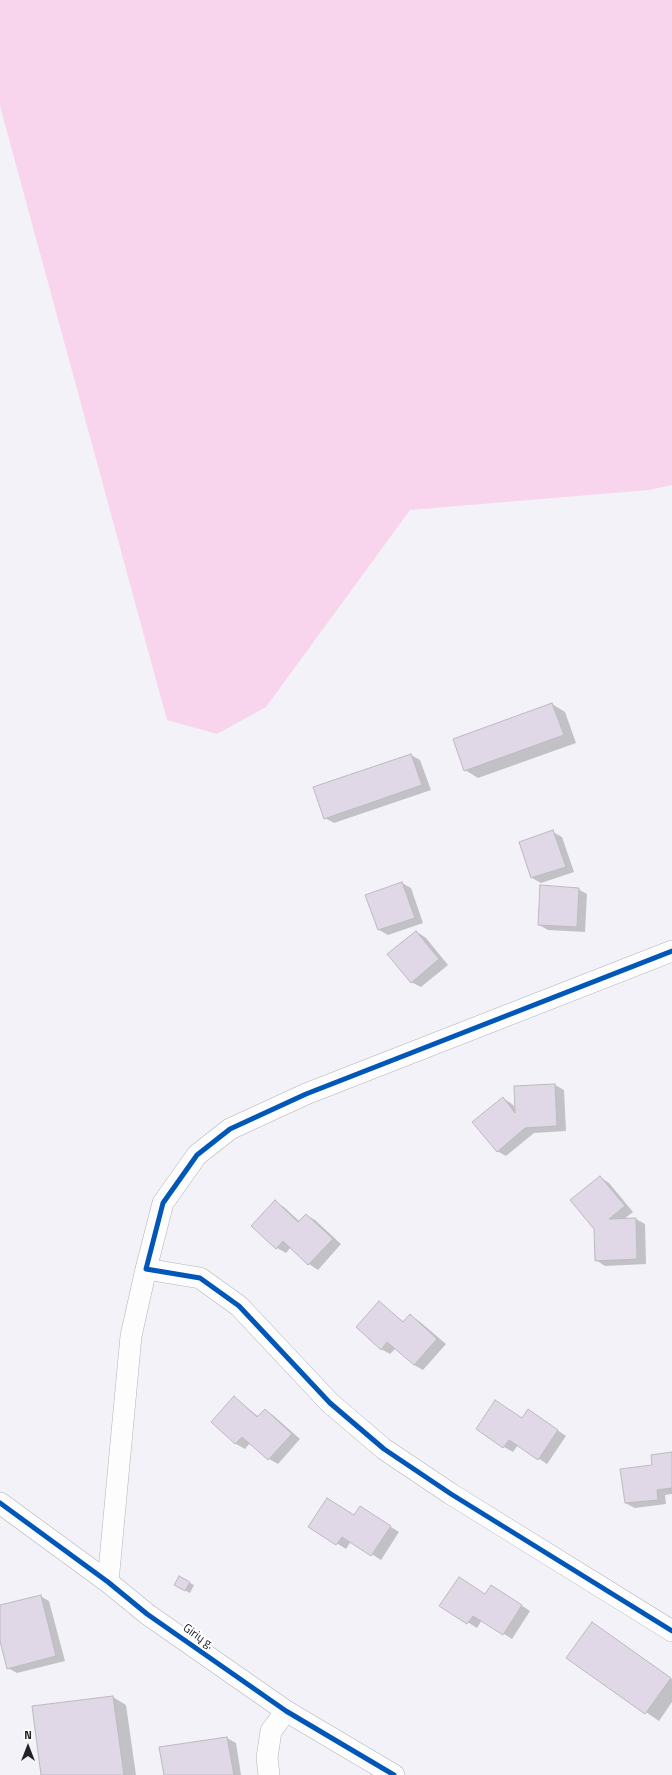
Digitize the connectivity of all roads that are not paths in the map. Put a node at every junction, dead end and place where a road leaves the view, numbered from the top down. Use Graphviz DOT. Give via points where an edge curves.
graph roads {
  1 [pos="672,951"];
  2 [pos="146,1269"];
  3 [pos="0,1503"];
  4 [pos="108,1582"];
  5 [pos="672,1631"];
  6 [pos="286,1711"];
  7 [pos="269,1775"];
  8 [pos="394,1775"];
  1 -- 2 [label="street" via="306,1094 230,1129 197,1155 162,1203"];
  2 -- 4 [label="street" via="131,1336"];
  2 -- 5 [label="street" via="200,1278 239,1306 330,1403 384,1449 451,1494"];
  3 -- 4 [label="street, Girių g."];
  4 -- 6 [label="street, Girių g." via="147,1614"];
  6 -- 7 [label="street" via="271,1731 266,1758"];
  6 -- 8 [label="street, Girių g."];
}
